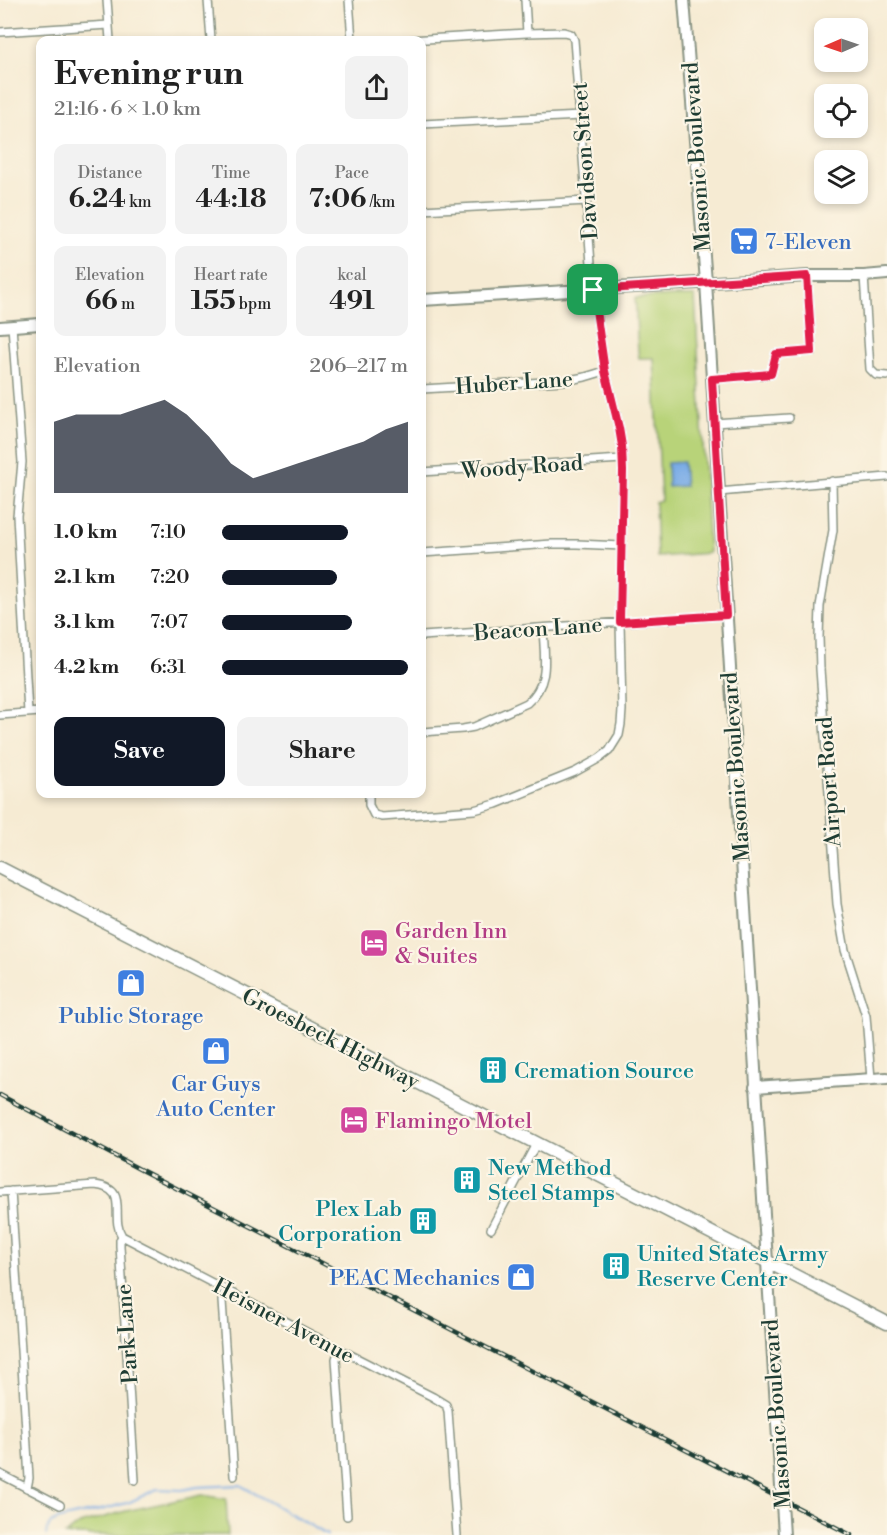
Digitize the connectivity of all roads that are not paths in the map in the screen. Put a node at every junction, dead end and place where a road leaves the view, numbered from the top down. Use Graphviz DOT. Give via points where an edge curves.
graph roads {
  1 [pos="107,0"];
  2 [pos="208,0"];
  3 [pos="349,0"];
  4 [pos="525,0"];
  5 [pos="684,0"];
  6 [pos="109,25"];
  7 [pos="0,32"];
  8 [pos="527,33"];
  9 [pos="110,36"];
  10 [pos="211,36"];
  11 [pos="352,36"];
  12 [pos="426,39"];
  13 [pos="581,116"];
  14 [pos="426,124"];
  15 [pos="587,201"];
  16 [pos="426,210"];
  17 [pos="887,273"];
  18 [pos="807,276"];
  19 [pos="864,276"];
  20 [pos="706,282"];
  21 [pos="593,290"];
  22 [pos="426,300"];
  23 [pos="36,324"];
  24 [pos="12,326"];
  25 [pos="0,327"];
  26 [pos="605,371"];
  27 [pos="887,376"];
  28 [pos="712,379"];
  29 [pos="426,389"];
  30 [pos="789,418"];
  31 [pos="714,423"];
  32 [pos="622,459"];
  33 [pos="426,472"];
  34 [pos="887,477"];
  35 [pos="832,481"];
  36 [pos="719,492"];
  37 [pos="622,546"];
  38 [pos="426,553"];
  39 [pos="726,615"];
  40 [pos="620,622"];
  41 [pos="543,628"];
  42 [pos="426,636"];
  43 [pos="36,712"];
  44 [pos="28,713"];
  45 [pos="0,715"];
  46 [pos="426,732"];
  47 [pos="369,798"];
  48 [pos="0,868"];
  49 [pos="887,1078"];
  50 [pos="871,1079"];
  51 [pos="755,1087"];
  52 [pos="536,1144"];
  53 [pos="11,1191"];
  54 [pos="0,1192"];
  55 [pos="491,1229"];
  56 [pos="122,1236"];
  57 [pos="766,1262"];
  58 [pos="225,1290"];
  59 [pos="887,1323"];
  60 [pos="339,1349"];
  61 [pos="0,1474"];
  62 [pos="234,1476"];
  63 [pos="135,1480"];
  64 [pos="27,1488"];
  65 [pos="60,1505"];
  66 [pos="347,1516"];
  67 [pos="457,1535"];
  68 [pos="784,1535"];
  1 -- 6 [label="street"];
  2 -- 10 [label="street"];
  3 -- 11 [label="street"];
  4 -- 8 [label="street"];
  5 -- 20 [label="street, Masonic Boulevard"];
  6 -- 7 [label="street"];
  6 -- 9 [label="street"];
  8 -- 12 [label="street"];
  8 -- 13 [label="street, Davidson Street" via="571,34 576,44"];
  13 -- 14 [label="street"];
  13 -- 15 [label="street, Davidson Street"];
  15 -- 16 [label="street"];
  15 -- 21 [label="street, Davidson Street"];
  17 -- 19 [label="street"];
  18 -- 19 [label="street"];
  18 -- 20 [label="street"];
  18 -- 28 [label="street" via="812,351 776,354 771,374"];
  19 -- 27 [label="street" via="869,366 873,374"];
  20 -- 21 [label="street"];
  20 -- 28 [label="street, Masonic Boulevard"];
  21 -- 22 [label="street"];
  21 -- 26 [label="street, Davidson Street"];
  23 -- 24 [label="street"];
  24 -- 25 [label="street"];
  24 -- 44 [label="street" via="22,462 16,516"];
  26 -- 29 [label="street, Huber Lane" via="563,381"];
  26 -- 32 [label="street, Davidson Street"];
  28 -- 31 [label="street, Masonic Boulevard"];
  30 -- 31 [label="street"];
  31 -- 36 [label="street, Masonic Boulevard"];
  32 -- 33 [label="street, Woody Road"];
  32 -- 37 [label="street, Davidson Street"];
  34 -- 35 [label="street"];
  35 -- 36 [label="street"];
  35 -- 50 [label="street, Airport Road" via="833,530 819,620 822,688 837,904 848,960 866,1016"];
  36 -- 39 [label="street, Masonic Boulevard"];
  37 -- 38 [label="street" via="569,544"];
  37 -- 40 [label="street, Davidson Street"];
  39 -- 40 [label="street, Beacon Lane"];
  39 -- 51 [label="street, Masonic Boulevard"];
  40 -- 41 [label="street, Beacon Lane"];
  40 -- 47 [label="street, Davidson Street" via="621,724 619,735 600,758 575,772 480,809 374,815"];
  41 -- 42 [label="street, Beacon Lane"];
  41 -- 46 [label="street" via="545,672 533,698 474,727"];
  43 -- 44 [label="street"];
  44 -- 45 [label="street"];
  48 -- 52 [label="main road, Groesbeck Highway"];
  49 -- 50 [label="street"];
  50 -- 51 [label="street"];
  51 -- 57 [label="street, Masonic Boulevard"];
  52 -- 55 [label="street"];
  52 -- 57 [label="main road, Groesbeck Highway"];
  53 -- 54 [label="street"];
  53 -- 56 [label="street, Park Lane" via="95,1185 109,1188 117,1202"];
  53 -- 64 [label="street"];
  56 -- 58 [label="street, Heisner Avenue"];
  56 -- 63 [label="street, Park Lane"];
  57 -- 59 [label="main road, Groesbeck Highway"];
  57 -- 68 [label="street, Masonic Boulevard"];
  58 -- 60 [label="street, Heisner Avenue"];
  58 -- 62 [label="street" via="222,1301"];
  60 -- 66 [label="street" via="336,1359"];
  60 -- 67 [label="street, Heisner Avenue" via="446,1405"];
  61 -- 64 [label="street"];
  64 -- 65 [label="street"];
}
